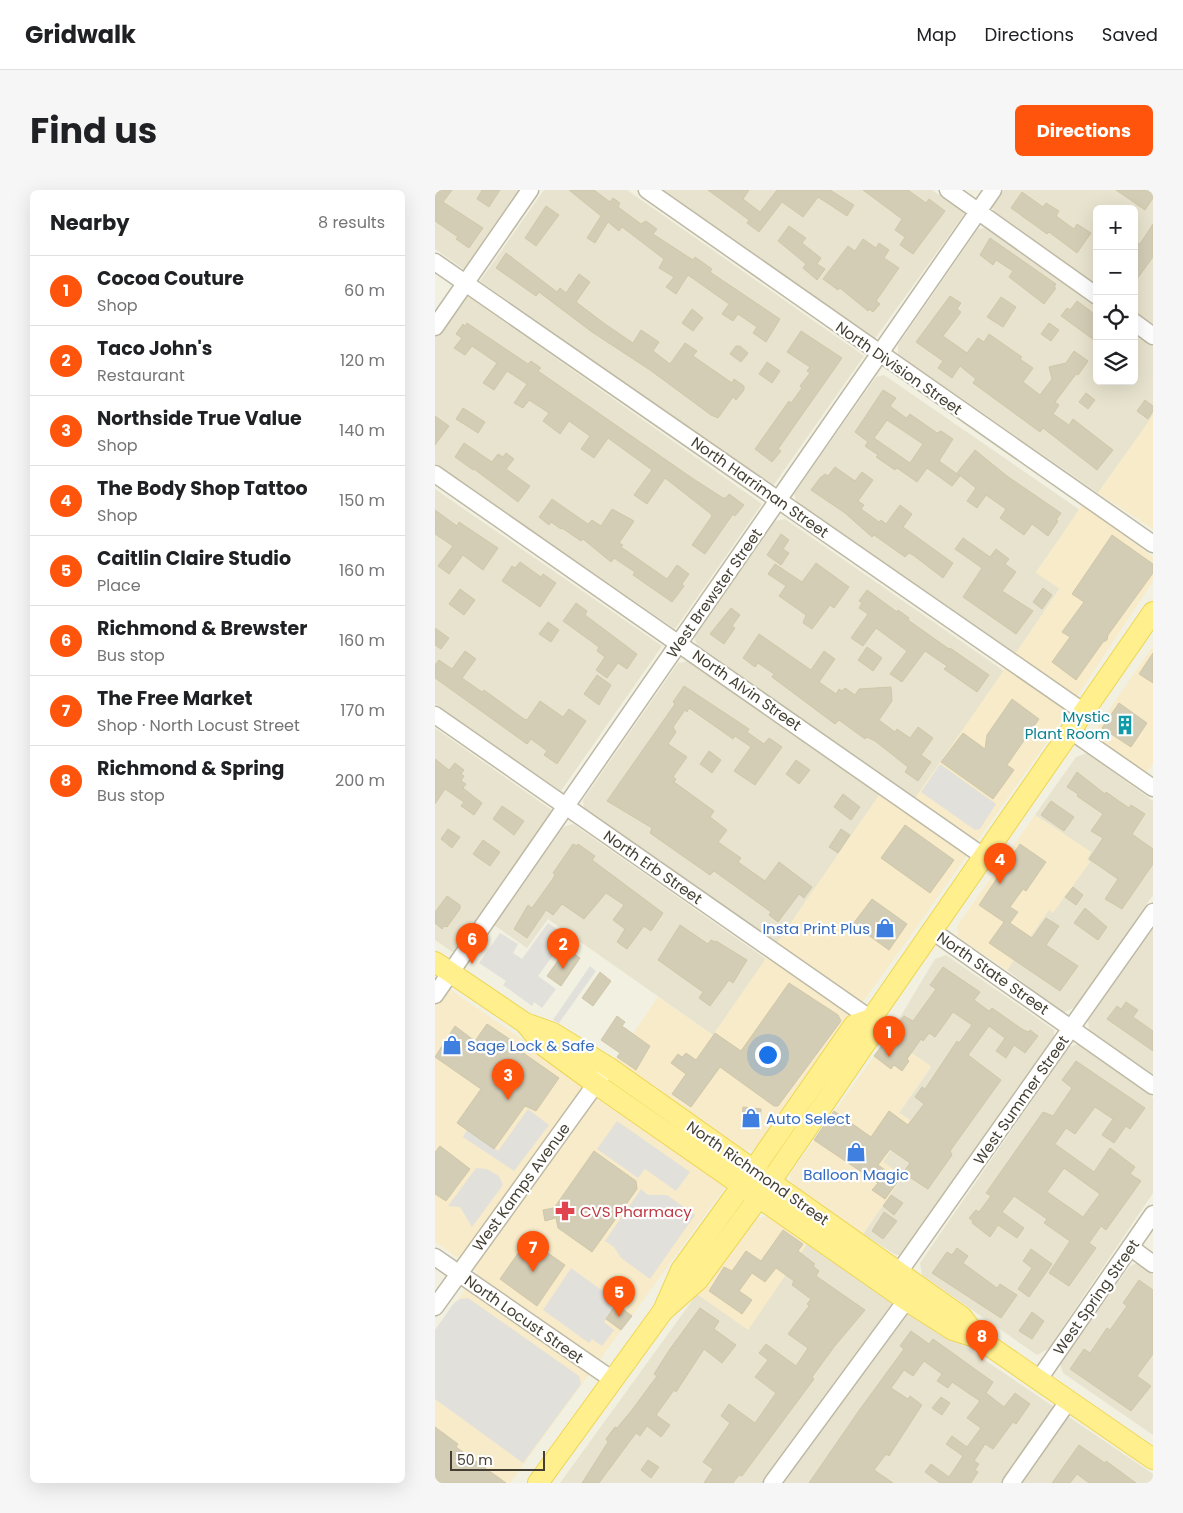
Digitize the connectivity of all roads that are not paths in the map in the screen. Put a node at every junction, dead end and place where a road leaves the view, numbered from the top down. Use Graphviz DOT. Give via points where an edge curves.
graph roads {
  1 [pos="531,190"];
  2 [pos="647,190"];
  3 [pos="947,190"];
  4 [pos="993,190"];
  5 [pos="978,212"];
  6 [pos="435,262"];
  7 [pos="465,284"];
  8 [pos="1096,295"];
  9 [pos="1138,325"];
  10 [pos="435,328"];
  11 [pos="1153,336"];
  12 [pos="879,354"];
  13 [pos="435,474"];
  14 [pos="779,500"];
  15 [pos="1153,544"];
  16 [pos="1153,612"];
  17 [pos="680,643"];
  18 [pos="1084,712"];
  19 [pos="435,716"];
  20 [pos="1071,731"];
  21 [pos="1153,788"];
  22 [pos="565,806"];
  23 [pos="983,856"];
  24 [pos="1153,912"];
  25 [pos="931,930"];
  26 [pos="443,967"];
  27 [pos="435,995"];
  28 [pos="871,1019"];
  29 [pos="525,1023"];
  30 [pos="1071,1028"];
  31 [pos="607,1067"];
  32 [pos="596,1084"];
  33 [pos="1153,1086"];
  34 [pos="754,1169"];
  35 [pos="771,1181"];
  36 [pos="750,1191"];
  37 [pos="1153,1214"];
  38 [pos="1130,1248"];
  39 [pos="435,1257"];
  40 [pos="1153,1264"];
  41 [pos="899,1272"];
  42 [pos="459,1274"];
  43 [pos="888,1288"];
  44 [pos="912,1293"];
  45 [pos="435,1307"];
  46 [pos="1039,1379"];
  47 [pos="613,1380"];
  48 [pos="1069,1400"];
  49 [pos="1153,1459"];
  50 [pos="538,1483"];
  51 [pos="772,1483"];
  52 [pos="1011,1483"];
  1 -- 7 [label="street"];
  2 -- 12 [label="street, North Division Street"];
  3 -- 5 [label="street"];
  4 -- 5 [label="street, West Brewster Street"];
  5 -- 8 [label="street"];
  5 -- 12 [label="street, West Brewster Street"];
  6 -- 7 [label="street, North Harriman Street"];
  7 -- 10 [label="street"];
  7 -- 14 [label="street, North Harriman Street"];
  9 -- 11 [label="street"];
  12 -- 14 [label="street, West Brewster Street"];
  12 -- 15 [label="street, North Division Street"];
  13 -- 17 [label="street, North Alvin Street"];
  14 -- 17 [label="street, West Brewster Street"];
  14 -- 18 [label="street, North Harriman Street"];
  16 -- 18 [label="main road"];
  17 -- 22 [label="street, West Brewster Street"];
  17 -- 23 [label="street, North Alvin Street"];
  18 -- 20 [label="main road"];
  19 -- 22 [label="street, North Erb Street"];
  20 -- 21 [label="street"];
  20 -- 23 [label="main road"];
  22 -- 26 [label="street, West Brewster Street"];
  22 -- 28 [label="street, North Erb Street"];
  23 -- 25 [label="main road"];
  24 -- 30 [label="street, West Summer Street"];
  25 -- 28 [label="main road"];
  25 -- 30 [label="street, North State Street"];
  26 -- 27 [label="street, West Brewster Street"];
  26 -- 29 [label="main road, North Richmond Street"];
  28 -- 34 [label="main road" via="853,1025"];
  28 -- 35 [label="main road" via="869,1038"];
  29 -- 31 [label="main road, North Richmond Street" via="553,1033"];
  29 -- 32 [label="main road, North Richmond Street" via="545,1046"];
  30 -- 33 [label="street, North State Street"];
  30 -- 41 [label="street, West Summer Street"];
  31 -- 32 [label="street, West Kamps Avenue"];
  31 -- 34 [label="main road, North Richmond Street"];
  32 -- 36 [label="main road, North Richmond Street"];
  32 -- 42 [label="street, West Kamps Avenue"];
  34 -- 35 [label="main road, North Richmond Street"];
  34 -- 36 [label="main road"];
  35 -- 36 [label="main road"];
  35 -- 41 [label="main road, North Richmond Street"];
  36 -- 43 [label="main road, North Richmond Street"];
  36 -- 47 [label="main road" via="681,1270 663,1311"];
  37 -- 38 [label="street, West Spring Street"];
  38 -- 40 [label="street"];
  38 -- 46 [label="street, West Spring Street"];
  39 -- 42 [label="street, North Locust Street"];
  41 -- 43 [label="street, West Summer Street"];
  41 -- 44 [label="main road, North Richmond Street"];
  42 -- 45 [label="street, West Kamps Avenue"];
  42 -- 47 [label="street, North Locust Street"];
  43 -- 44 [label="main road, North Richmond Street"];
  44 -- 46 [label="main road, North Richmond Street" via="953,1330 979,1338"];
  44 -- 51 [label="street"];
  46 -- 48 [label="main road, North Richmond Street"];
  47 -- 50 [label="main road"];
  48 -- 49 [label="main road, North Richmond Street"];
  48 -- 52 [label="street"];
}
